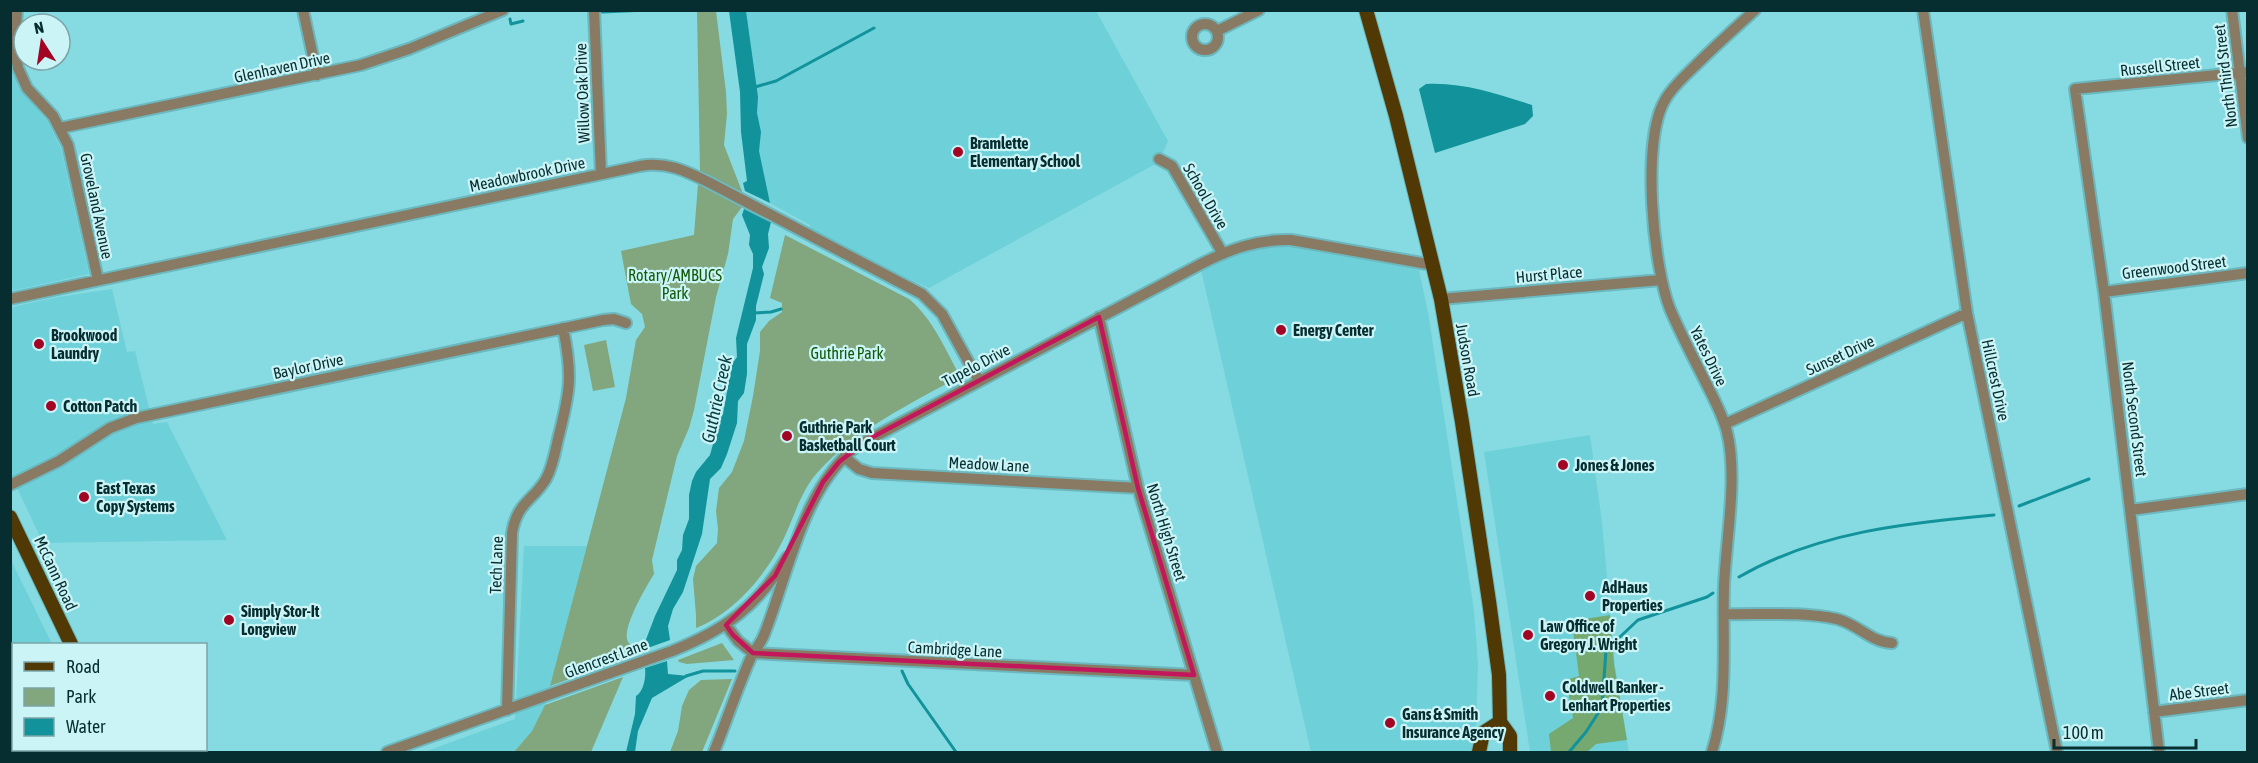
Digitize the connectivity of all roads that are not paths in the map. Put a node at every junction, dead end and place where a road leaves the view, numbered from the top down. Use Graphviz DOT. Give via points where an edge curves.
graph roads {
  1 [pos="17,10"];
  2 [pos="303,10"];
  3 [pos="503,10"];
  4 [pos="594,10"];
  5 [pos="1259,10"];
  6 [pos="1366,10"];
  7 [pos="1737,10"];
  8 [pos="1755,10"];
  9 [pos="1923,10"];
  10 [pos="2232,10"];
  11 [pos="1744,20"];
  12 [pos="1217,31"];
  13 [pos="2244,72"];
  14 [pos="317,75"];
  15 [pos="2075,89"];
  16 [pos="60,128"];
  17 [pos="2247,138"];
  18 [pos="1159,159"];
  19 [pos="601,174"];
  20 [pos="1222,254"];
  21 [pos="1433,266"];
  22 [pos="2247,273"];
  23 [pos="1661,279"];
  24 [pos="98,280"];
  25 [pos="2104,292"];
  26 [pos="10,299"];
  27 [pos="1441,299"];
  28 [pos="1967,313"];
  29 [pos="1099,317"];
  30 [pos="626,323"];
  31 [pos="563,328"];
  32 [pos="979,381"];
  33 [pos="1725,424"];
  34 [pos="844,457"];
  35 [pos="10,485"];
  36 [pos="1138,488"];
  37 [pos="2247,494"];
  38 [pos="2131,510"];
  39 [pos="10,517"];
  40 [pos="798,538"];
  41 [pos="1724,614"];
  42 [pos="726,624"];
  43 [pos="70,643"];
  44 [pos="1892,643"];
  45 [pos="753,652"];
  46 [pos="1194,675"];
  47 [pos="2247,700"];
  48 [pos="507,710"];
  49 [pos="2154,712"];
  50 [pos="1500,722"];
  51 [pos="387,753"];
  52 [pos="714,753"];
  53 [pos="1217,753"];
  54 [pos="1482,753"];
  55 [pos="1511,753"];
  56 [pos="1712,753"];
  57 [pos="2057,753"];
  58 [pos="2159,753"];
  1 -- 16 [label="street, Groveland Avenue" via="15,48 19,71 27,88"];
  2 -- 14 [label="street"];
  3 -- 14 [label="street, Glenhaven Drive" via="390,56"];
  4 -- 19 [label="street, Willow Oak Drive"];
  5 -- 12 [label="street"];
  6 -- 21 [label="main road, Judson Road"];
  7 -- 11 [label="street"];
  8 -- 11 [label="street, Yates Drive"];
  9 -- 28 [label="street, Hillcrest Drive"];
  10 -- 13 [label="street, North Third Street"];
  11 -- 23 [label="street, Yates Drive" via="1672,90 1659,112 1652,156 1655,241"];
  13 -- 15 [label="street, Russell Street"];
  13 -- 17 [label="street, North Third Street"];
  14 -- 16 [label="street, Glenhaven Drive"];
  15 -- 25 [label="street, North Second Street"];
  16 -- 24 [label="street, Groveland Avenue" via="74,162"];
  18 -- 20 [label="street, School Drive" via="1172,165"];
  19 -- 24 [label="street, Meadowbrook Drive"];
  19 -- 32 [label="street, Meadowbrook Drive" via="652,164 676,167 913,288 942,314"];
  20 -- 21 [label="street, Tupelo Drive" via="1256,242 1291,240"];
  20 -- 29 [label="street, Tupelo Drive"];
  21 -- 27 [label="main road, Judson Road"];
  22 -- 25 [label="street, Greenwood Street"];
  23 -- 27 [label="street, Hurst Place"];
  23 -- 33 [label="street, Yates Drive" via="1674,317"];
  24 -- 26 [label="street, Meadowbrook Drive"];
  25 -- 38 [label="street, North Second Street"];
  27 -- 50 [label="main road, Judson Road" via="1490,610 1499,675"];
  28 -- 33 [label="street, Sunset Drive"];
  28 -- 57 [label="street, Hillcrest Drive"];
  29 -- 32 [label="street, Tupelo Drive"];
  29 -- 36 [label="street, North High Street"];
  30 -- 31 [label="street, Baylor Drive" via="609,319"];
  31 -- 35 [label="street, Baylor Drive" via="136,418 105,431 59,461"];
  31 -- 48 [label="street, Tech Lane" via="570,373 564,416 548,474 519,510 512,533"];
  32 -- 34 [label="street, Tupelo Drive" via="877,434"];
  33 -- 41 [label="street, Yates Drive" via="1732,468"];
  34 -- 36 [label="street, Meadow Lane" via="872,473"];
  34 -- 40 [label="street, Tupelo Drive" via="823,482"];
  36 -- 46 [label="street, North High Street"];
  37 -- 38 [label="street"];
  38 -- 49 [label="street, North Second Street"];
  39 -- 43 [label="main road, McCann Road"];
  40 -- 42 [label="street, Glencrest Lane" via="766,588"];
  40 -- 45 [label="street, Tupelo Drive" via="764,637"];
  41 -- 44 [label="street" via="1825,617 1849,623 1877,641"];
  41 -- 56 [label="street, Yates Drive" via="1723,707"];
  42 -- 45 [label="street" via="738,641"];
  42 -- 48 [label="street, Glencrest Lane" via="686,645"];
  45 -- 46 [label="street, Cambridge Lane"];
  45 -- 52 [label="street, Tupelo Drive"];
  46 -- 53 [label="street, North High Street"];
  47 -- 49 [label="street, Abe Street"];
  48 -- 51 [label="street, Glencrest Lane"];
  49 -- 58 [label="street, North Second Street"];
  50 -- 54 [label="main road" via="1483,733"];
  50 -- 55 [label="main road" via="1510,736"];
}
